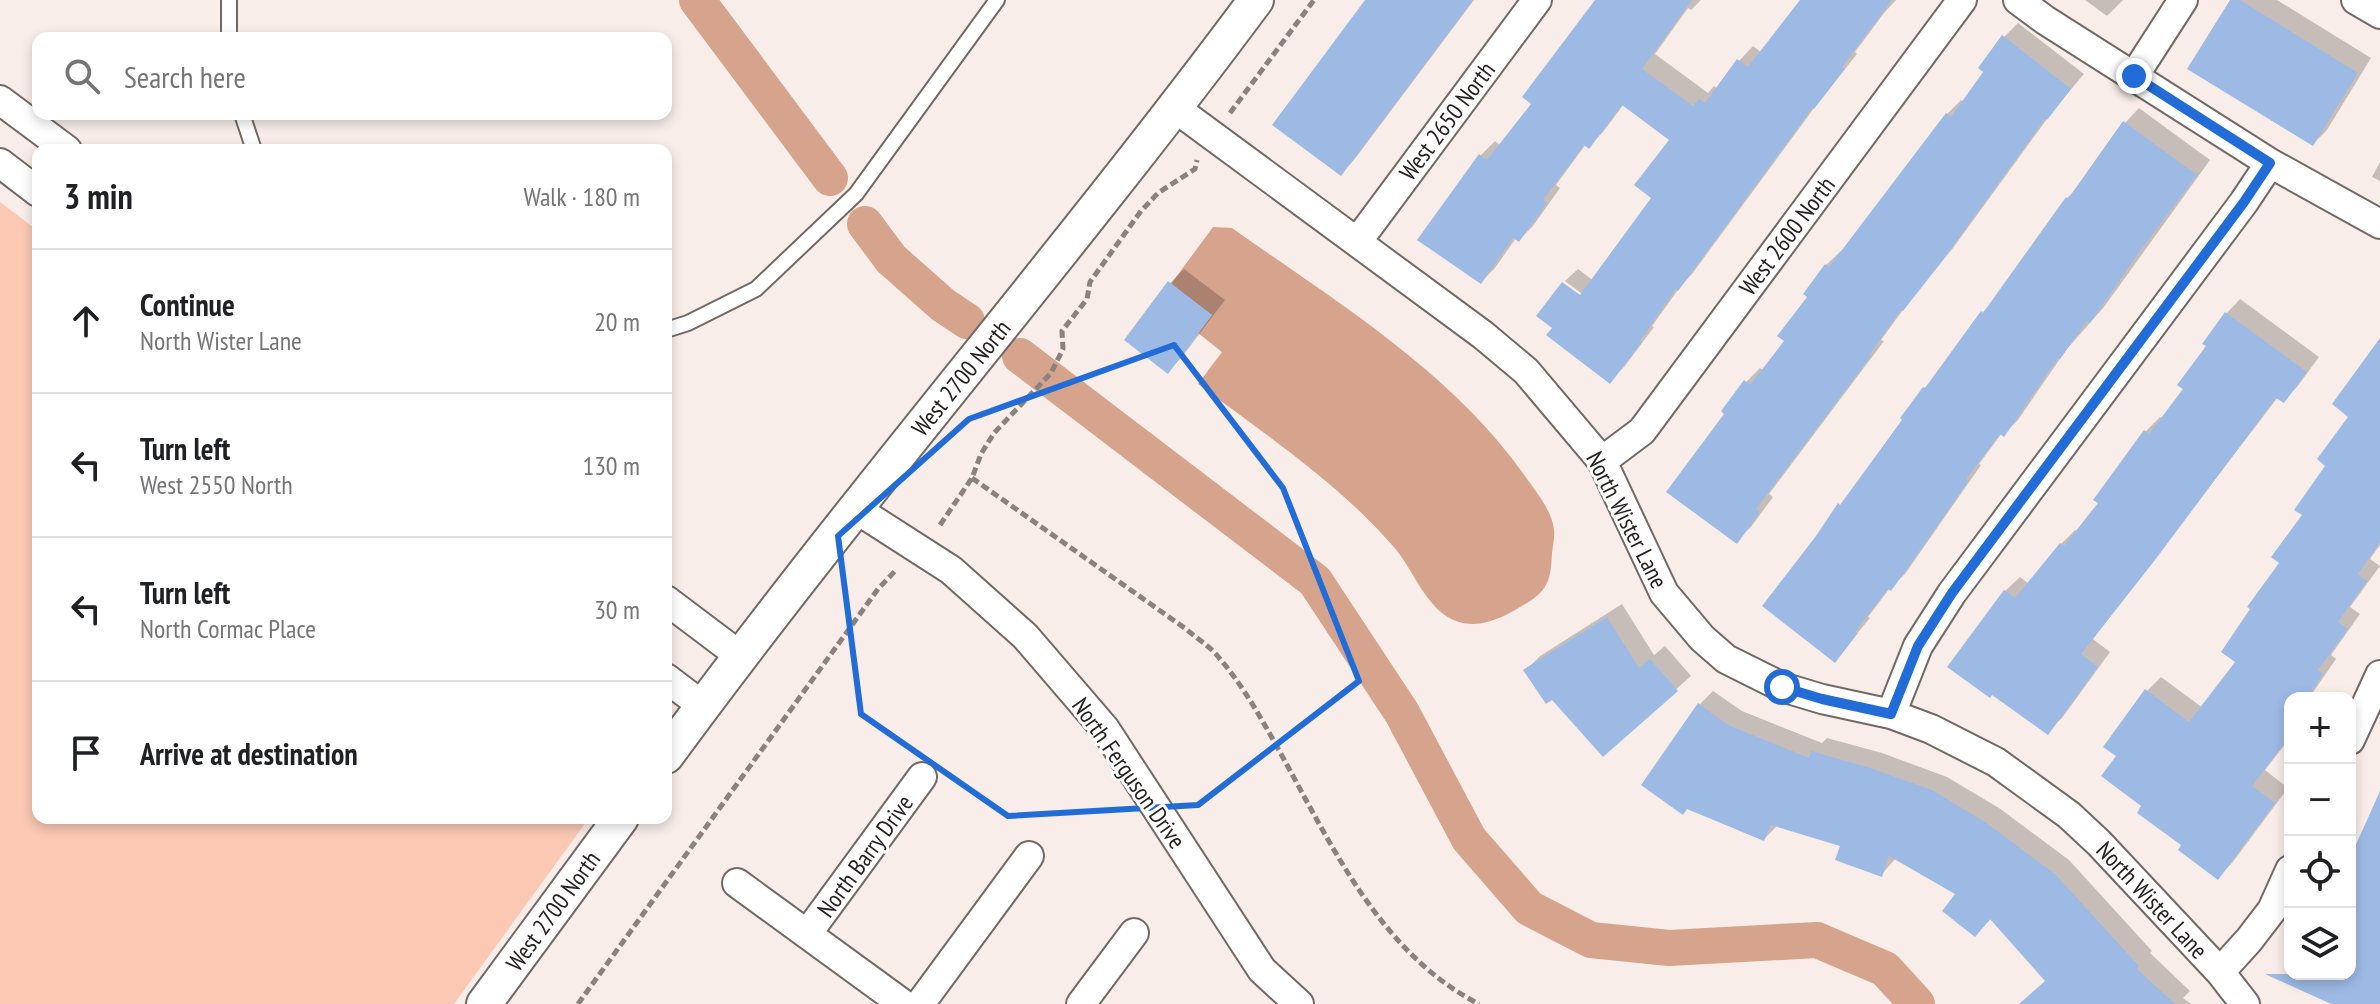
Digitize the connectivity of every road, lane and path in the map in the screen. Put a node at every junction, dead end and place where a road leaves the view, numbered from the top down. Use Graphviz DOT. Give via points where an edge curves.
graph roads {
  1 [pos="229,0"];
  2 [pos="997,0"];
  3 [pos="1256,0"];
  4 [pos="1314,0"];
  5 [pos="1537,0"];
  6 [pos="1962,0"];
  7 [pos="2018,0"];
  8 [pos="2183,0"];
  9 [pos="2356,0"];
  10 [pos="2380,14"];
  11 [pos="229,32"];
  12 [pos="2134,76"];
  13 [pos="0,100"];
  14 [pos="1175,108"];
  15 [pos="1235,108"];
  16 [pos="244,120"];
  17 [pos="59,144"];
  18 [pos="250,144"];
  19 [pos="1198,157"];
  20 [pos="0,163"];
  21 [pos="2270,163"];
  22 [pos="32,187"];
  23 [pos="2380,224"];
  24 [pos="1357,242"];
  25 [pos="672,328"];
  26 [pos="1602,461"];
  27 [pos="972,478"];
  28 [pos="856,509"];
  29 [pos="938,528"];
  30 [pos="882,585"];
  31 [pos="672,605"];
  32 [pos="739,655"];
  33 [pos="2380,675"];
  34 [pos="672,683"];
  35 [pos="703,706"];
  36 [pos="1891,714"];
  37 [pos="2356,727"];
  38 [pos="672,748"];
  39 [pos="922,777"];
  40 [pos="617,824"];
  41 [pos="1029,856"];
  42 [pos="737,883"];
  43 [pos="2284,883"];
  44 [pos="1134,933"];
  45 [pos="807,934"];
  46 [pos="2220,972"];
  47 [pos="1292,1001"];
  48 [pos="484,1004"];
  49 [pos="578,1004"];
  50 [pos="903,1004"];
  51 [pos="920,1004"];
  52 [pos="1081,1004"];
  53 [pos="1479,1004"];
  54 [pos="2245,1004"];
  1 -- 11 [label="lane"];
  2 -- 25 [label="lane" via="856,194 756,289"];
  3 -- 14 [label="street, West 2700 North"];
  4 -- 15 [label="path"];
  5 -- 24 [label="street, West 2650 North"];
  6 -- 26 [label="street, West 2600 North" via="1642,431"];
  7 -- 12 [label="street"];
  8 -- 12 [label="street"];
  9 -- 10 [label="street"];
  12 -- 21 [label="street"];
  13 -- 17 [label="street"];
  14 -- 24 [label="street, North Wister Lane"];
  14 -- 28 [label="street, West 2700 North"];
  16 -- 18 [label="lane"];
  19 -- 27 [label="path" via="1195,169 1141,211 1090,282 1087,299 1062,331 1063,349 1051,373 994,433"];
  20 -- 22 [label="street"];
  21 -- 23 [label="street"];
  21 -- 36 [label="street" via="1952,593 1918,646"];
  24 -- 26 [label="street, North Wister Lane" via="1526,371"];
  26 -- 36 [label="street, North Wister Lane" via="1664,593 1726,659 1782,687"];
  27 -- 29 [label="path"];
  27 -- 53 [label="path" via="1212,651 1250,700 1361,893 1407,949"];
  28 -- 32 [label="street, West 2700 North"];
  28 -- 47 [label="street, North Ferguson Drive" via="951,570 1025,636 1105,729 1262,970"];
  30 -- 49 [label="path"];
  31 -- 32 [label="street"];
  32 -- 35 [label="street, West 2700 North"];
  33 -- 37 [label="street"];
  34 -- 35 [label="street"];
  35 -- 38 [label="street, West 2700 North"];
  36 -- 46 [label="street, North Wister Lane" via="1996,762 2069,815"];
  39 -- 45 [label="street, North Barry Drive"];
  40 -- 48 [label="street, West 2700 North"];
  41 -- 51 [label="street"];
  42 -- 45 [label="street"];
  43 -- 46 [label="street" via="2272,910"];
  44 -- 52 [label="street"];
  45 -- 50 [label="street"];
  46 -- 54 [label="street, North Wister Lane"];
}
